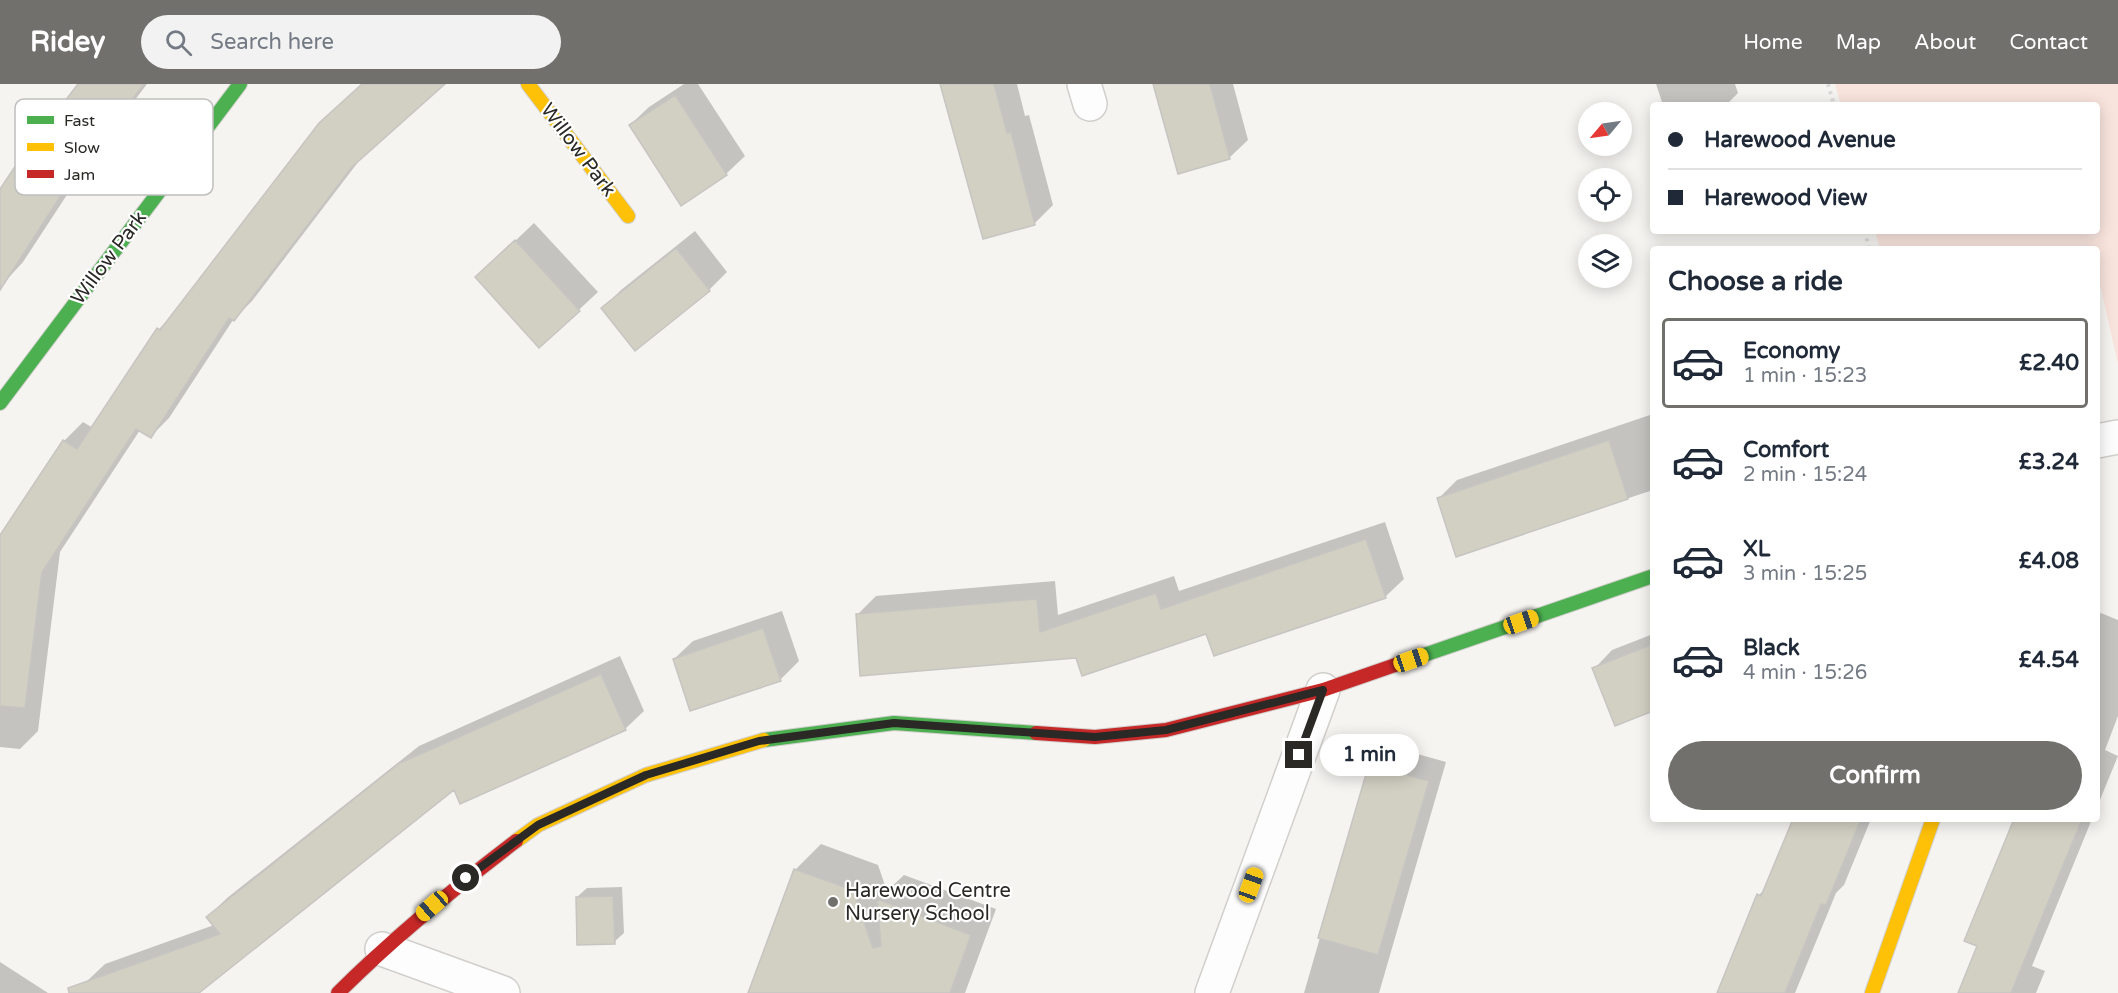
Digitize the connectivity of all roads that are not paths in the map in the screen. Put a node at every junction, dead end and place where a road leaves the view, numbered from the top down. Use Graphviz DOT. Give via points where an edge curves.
graph roads {
  1 [pos="240,84"];
  2 [pos="528,84"];
  3 [pos="213,120"];
  4 [pos="157,195"];
  5 [pos="628,216"];
  6 [pos="0,404"];
  7 [pos="2118,437"];
  8 [pos="2100,440"];
  9 [pos="1650,577"];
  10 [pos="1323,690"];
  11 [pos="1932,822"];
  12 [pos="382,949"];
  13 [pos="338,993"];
  14 [pos="503,993"];
  15 [pos="1212,993"];
  16 [pos="1872,993"];
  1 -- 3 [label="street, Willow Park"];
  2 -- 5 [label="street, Willow Park"];
  4 -- 6 [label="street, Willow Park"];
  7 -- 8 [label="street"];
  9 -- 10 [label="street"];
  10 -- 12 [label="street" via="1166,730 1095,737 894,723 759,741 646,775 538,825 449,891"];
  10 -- 15 [label="street"];
  11 -- 16 [label="street"];
  12 -- 13 [label="street"];
  12 -- 14 [label="street"];
}
